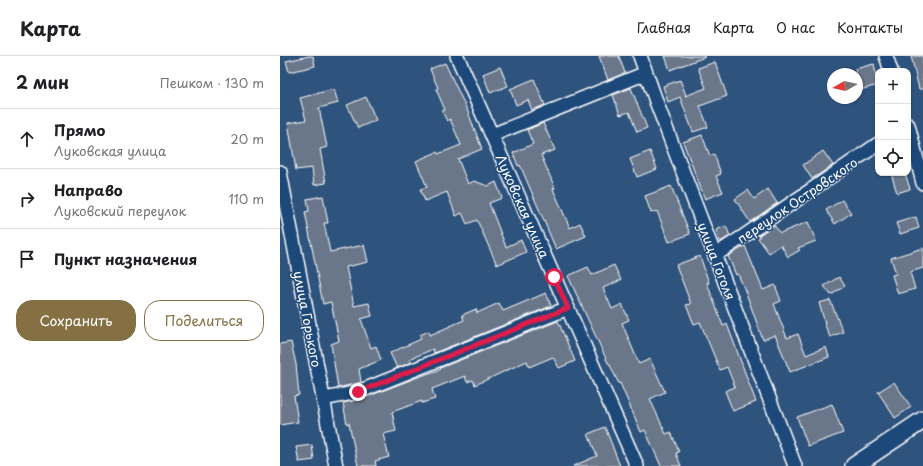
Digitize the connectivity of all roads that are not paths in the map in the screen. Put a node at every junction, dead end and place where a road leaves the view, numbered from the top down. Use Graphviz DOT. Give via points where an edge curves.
graph roads {
  1 [pos="457,56"];
  2 [pos="640,56"];
  3 [pos="886,56"];
  4 [pos="890,68"];
  5 [pos="646,73"];
  6 [pos="492,135"];
  7 [pos="911,140"];
  8 [pos="875,146"];
  9 [pos="280,172"];
  10 [pos="923,184"];
  11 [pos="715,255"];
  12 [pos="568,308"];
  13 [pos="324,399"];
  14 [pos="923,420"];
  15 [pos="336,466"];
  16 [pos="637,466"];
  17 [pos="796,466"];
  18 [pos="854,466"];
  1 -- 6 [label="street, Луковская улица"];
  2 -- 5 [label="street, улица Гоголя"];
  3 -- 4 [label="street"];
  5 -- 6 [label="street"];
  5 -- 11 [label="street, улица Гоголя"];
  6 -- 12 [label="street, Луковская улица"];
  7 -- 10 [label="street"];
  8 -- 11 [label="street, переулок Островского"];
  9 -- 13 [label="street, улица Горького"];
  11 -- 17 [label="street, улица Гоголя"];
  12 -- 13 [label="street" via="358,392"];
  12 -- 16 [label="street, Луковская улица"];
  13 -- 15 [label="street, улица Горького"];
  14 -- 18 [label="street"];
}
